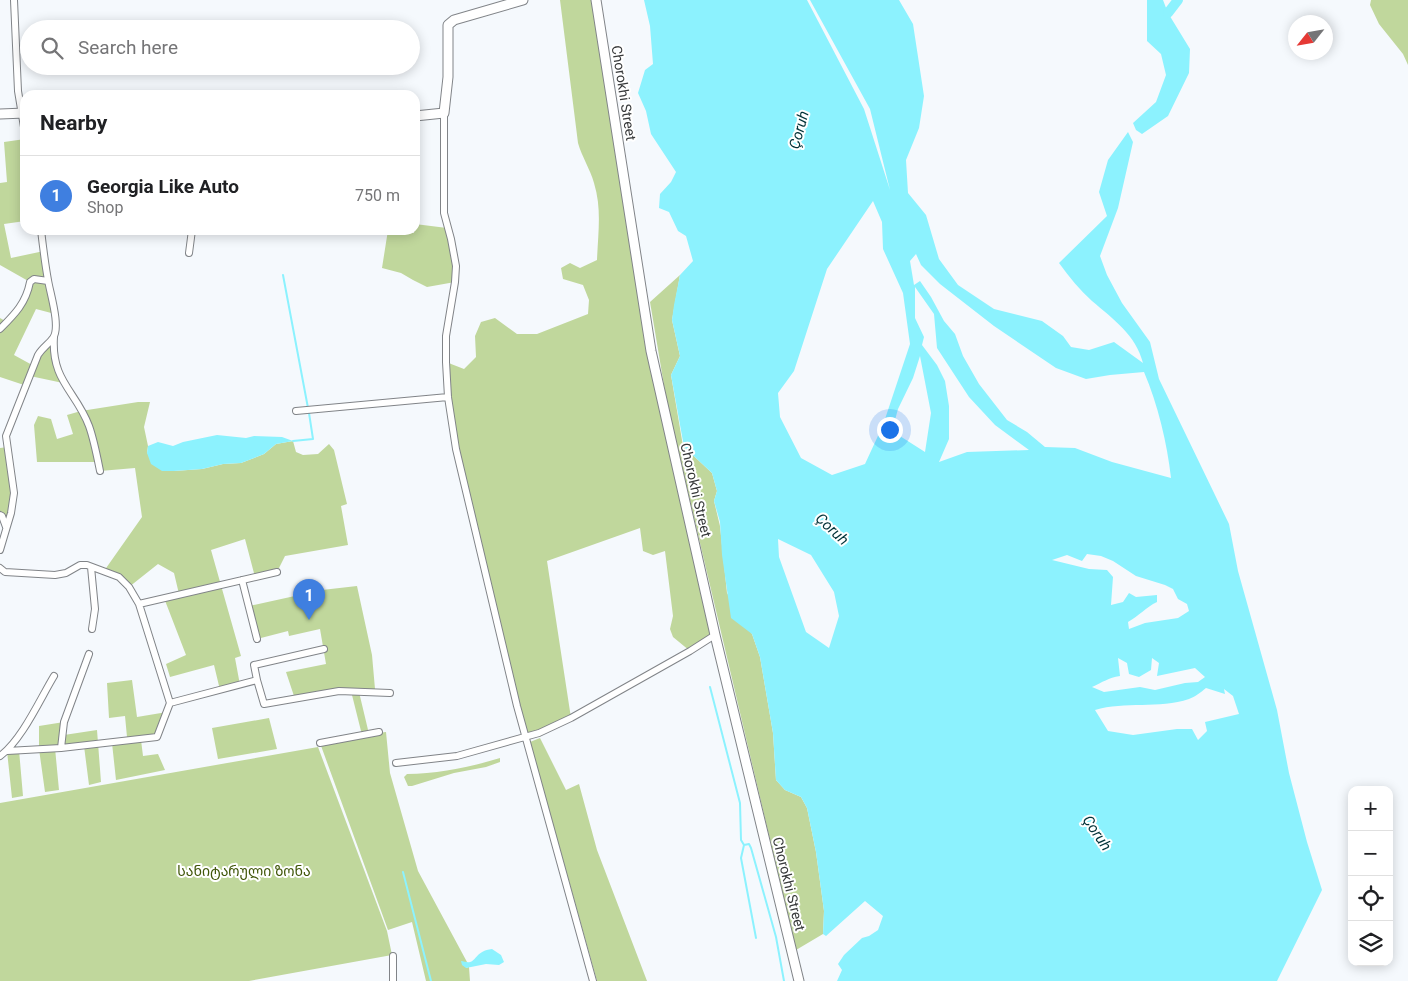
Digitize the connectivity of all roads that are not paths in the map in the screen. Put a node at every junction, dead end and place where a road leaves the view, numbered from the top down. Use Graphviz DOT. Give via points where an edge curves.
graph roads {
  1 [pos="14,0"];
  2 [pos="523,0"];
  3 [pos="596,0"];
  4 [pos="20,100"];
  5 [pos="444,112"];
  6 [pos="20,113"];
  7 [pos="0,114"];
  8 [pos="420,115"];
  9 [pos="42,235"];
  10 [pos="192,235"];
  11 [pos="190,253"];
  12 [pos="48,281"];
  13 [pos="0,329"];
  14 [pos="54,337"];
  15 [pos="448,397"];
  16 [pos="296,411"];
  17 [pos="100,471"];
  18 [pos="0,515"];
  19 [pos="6,528"];
  20 [pos="0,550"];
  21 [pos="91,567"];
  22 [pos="0,568"];
  23 [pos="277,572"];
  24 [pos="242,580"];
  25 [pos="139,604"];
  26 [pos="92,628"];
  27 [pos="715,635"];
  28 [pos="257,639"];
  29 [pos="324,649"];
  30 [pos="89,654"];
  31 [pos="54,676"];
  32 [pos="258,680"];
  33 [pos="390,693"];
  34 [pos="170,703"];
  35 [pos="379,732"];
  36 [pos="526,737"];
  37 [pos="320,743"];
  38 [pos="61,748"];
  39 [pos="7,751"];
  40 [pos="0,756"];
  41 [pos="396,763"];
  42 [pos="393,956"];
  43 [pos="393,981"];
  44 [pos="593,981"];
  45 [pos="799,981"];
  1 -- 4 [label="street"];
  2 -- 5 [label="street" via="454,20 448,25"];
  3 -- 27 [label="street, Chorokhi Street" via="651,351"];
  5 -- 8 [label="street"];
  5 -- 15 [label="street" via="444,213 456,266 446,336"];
  6 -- 7 [label="street"];
  9 -- 12 [label="street"];
  10 -- 11 [label="street"];
  12 -- 13 [label="street" via="34,279 30,282 28,295 20,308"];
  12 -- 14 [label="street" via="55,314"];
  14 -- 17 [label="street" via="56,366 89,425"];
  14 -- 19 [label="street" via="38,355 6,436 14,494"];
  15 -- 16 [label="street"];
  15 -- 36 [label="street" via="456,449"];
  18 -- 19 [label="street"];
  19 -- 20 [label="street"];
  21 -- 22 [label="street" via="84,564 55,575 5,572"];
  21 -- 25 [label="street" via="119,577"];
  21 -- 26 [label="street" via="95,609"];
  23 -- 24 [label="street"];
  24 -- 25 [label="street"];
  24 -- 28 [label="street"];
  25 -- 34 [label="street"];
  27 -- 36 [label="street" via="571,718"];
  27 -- 45 [label="street, Chorokhi Street"];
  29 -- 32 [label="street" via="254,665"];
  30 -- 38 [label="street" via="64,722"];
  31 -- 39 [label="street"];
  32 -- 33 [label="street" via="264,704 339,691"];
  32 -- 34 [label="street"];
  34 -- 38 [label="street" via="157,737"];
  35 -- 37 [label="street"];
  36 -- 41 [label="street" via="457,756"];
  36 -- 44 [label="street"];
  38 -- 39 [label="street"];
  39 -- 40 [label="street"];
  42 -- 43 [label="street"];
}
